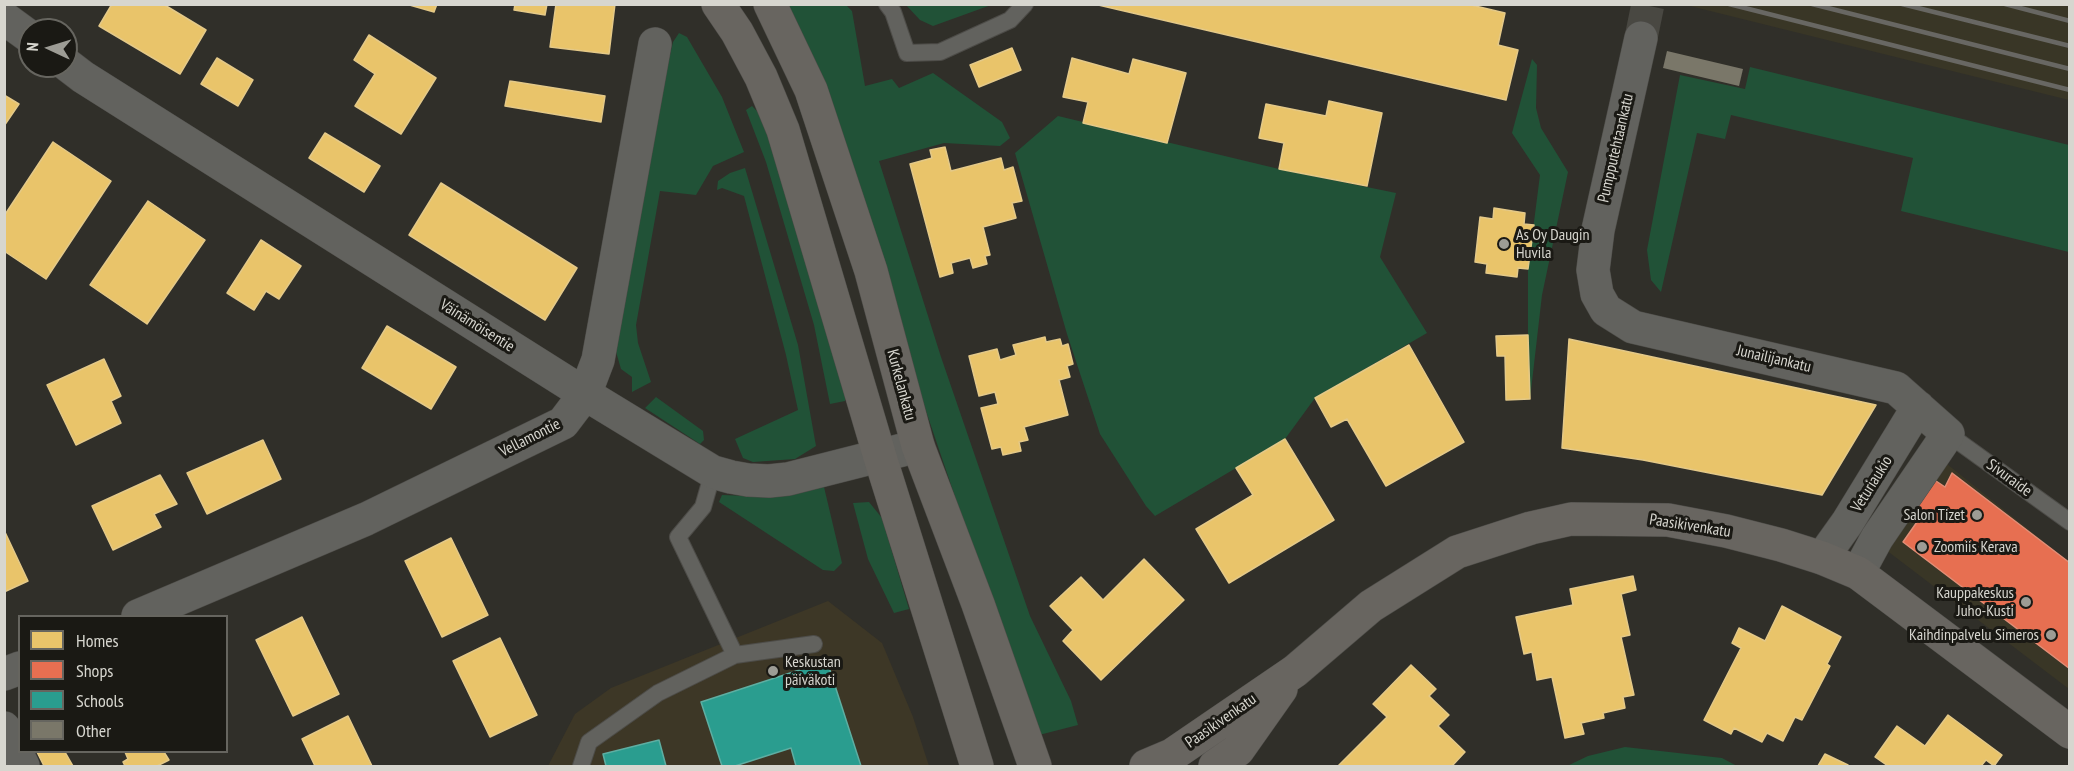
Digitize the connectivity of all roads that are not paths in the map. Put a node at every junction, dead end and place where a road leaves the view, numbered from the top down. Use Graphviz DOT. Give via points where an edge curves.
graph roads {
  1 [pos="718,4"];
  2 [pos="770,4"];
  3 [pos="887,4"];
  4 [pos="1025,4"];
  5 [pos="4,18"];
  6 [pos="18,28"];
  7 [pos="1641,38"];
  8 [pos="655,44"];
  9 [pos="78,72"];
  10 [pos="1597,294"];
  11 [pos="585,394"];
  12 [pos="1918,407"];
  13 [pos="1948,434"];
  14 [pos="918,446"];
  15 [pos="880,457"];
  16 [pos="713,472"];
  17 [pos="2070,522"];
  18 [pos="1822,558"];
  19 [pos="1858,573"];
  20 [pos="140,615"];
  21 [pos="814,644"];
  22 [pos="735,655"];
  23 [pos="1295,671"];
  24 [pos="4,728"];
  25 [pos="2070,732"];
  26 [pos="23,766"];
  27 [pos="581,766"];
  28 [pos="977,766"];
  29 [pos="1035,766"];
  30 [pos="1146,766"];
  31 [pos="1215,766"];
  1 -- 15 [label="street" via="761,77 783,130"];
  2 -- 14 [label="street, Kurkelankatu" via="811,90 870,271"];
  3 -- 4 [label="lane" via="906,53 940,52 1010,20"];
  5 -- 6 [label="street"];
  7 -- 10 [label="street, Pumpputehtaankatu" via="1598,230 1593,270"];
  8 -- 11 [label="street, Vellamontie" via="598,360"];
  9 -- 11 [label="street, Väinämöisentie"];
  10 -- 12 [label="street, Junailijankatu" via="1606,310 1634,327 1896,388"];
  11 -- 16 [label="street, Väinämöisentie"];
  11 -- 20 [label="street, Vellamontie" via="557,426 366,519"];
  12 -- 13 [label="street, Junailijankatu"];
  12 -- 18 [label="street, Veturiaukio"];
  13 -- 17 [label="lane, Sivuraide"];
  13 -- 19 [label="street, Veturiaukio" via="1877,538"];
  14 -- 15 [label="street, Väinämöisentie"];
  14 -- 29 [label="street, Kurkelankatu"];
  15 -- 16 [label="street, Väinämöisentie" via="769,481"];
  15 -- 28 [label="street"];
  16 -- 22 [label="lane" via="703,507 678,537"];
  18 -- 19 [label="street, Paasikivenkatu"];
  18 -- 23 [label="street, Paasikivenkatu" via="1726,531 1668,520 1571,519 1457,552 1371,606"];
  19 -- 25 [label="street, Paasikivenkatu"];
  21 -- 22 [label="lane"];
  22 -- 27 [label="lane" via="658,693 589,742"];
  23 -- 30 [label="street, Paasikivenkatu" via="1172,755"];
  23 -- 31 [label="street, Paasikivenkatu" via="1238,750"];
  24 -- 26 [label="street"];
}
